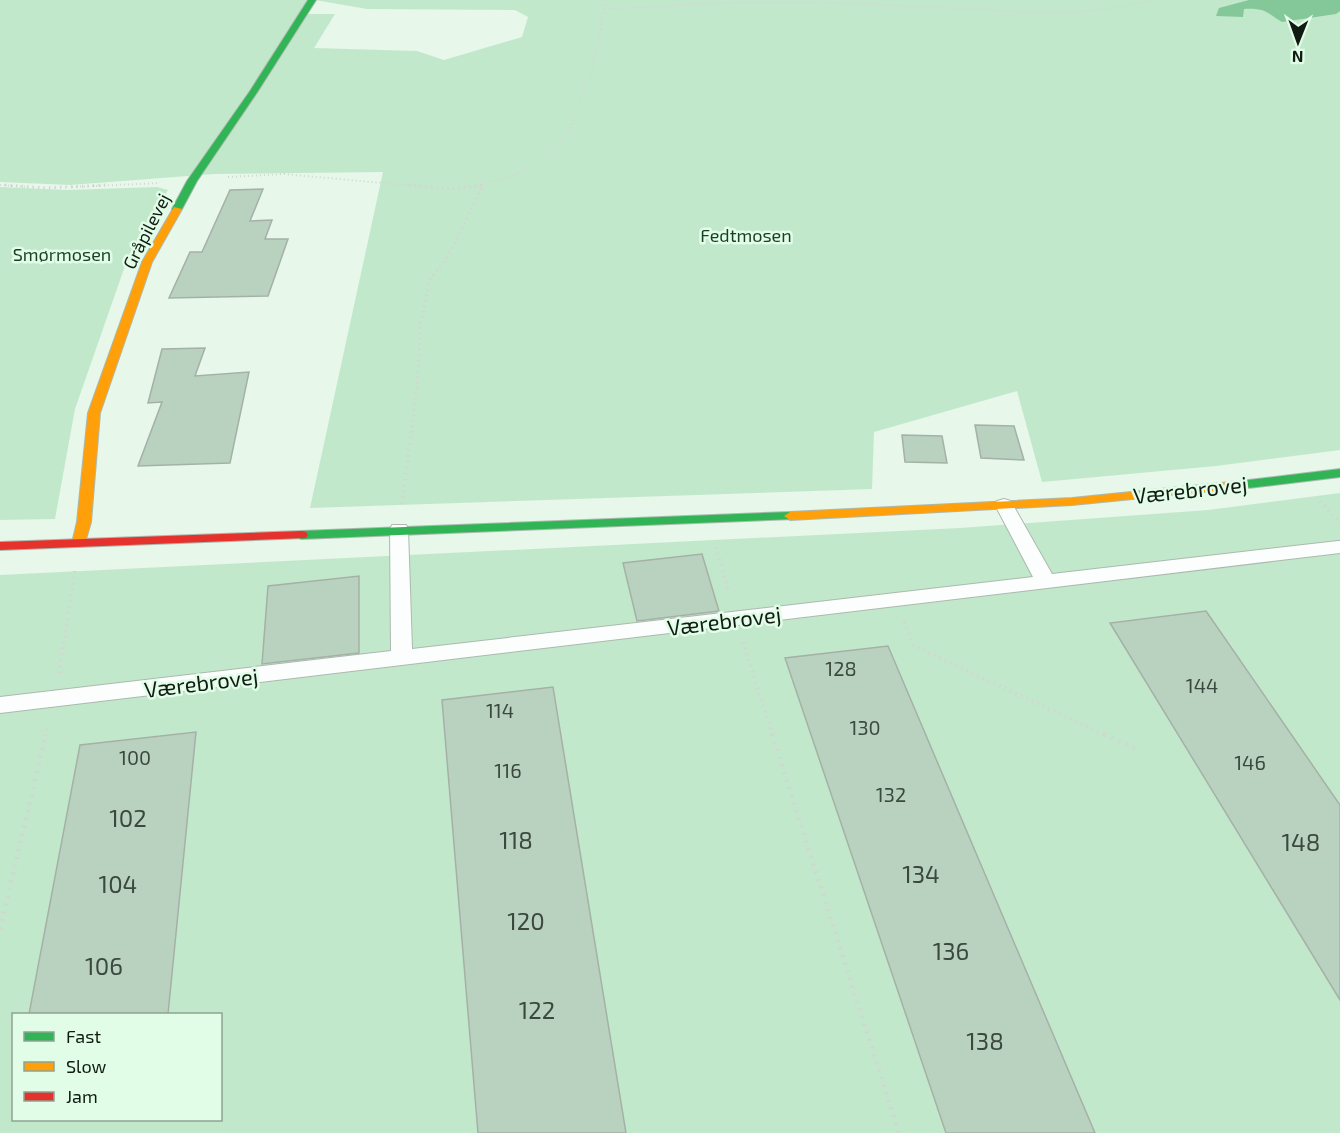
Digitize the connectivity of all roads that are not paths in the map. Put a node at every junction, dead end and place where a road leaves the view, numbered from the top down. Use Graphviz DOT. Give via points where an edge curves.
graph roads {
  1 [pos="312,0"];
  2 [pos="1340,473"];
  3 [pos="1004,505"];
  4 [pos="399,529"];
  5 [pos="79,543"];
  6 [pos="0,546"];
  7 [pos="1338,547"];
  8 [pos="1046,582"];
  9 [pos="402,658"];
  10 [pos="0,705"];
  1 -- 5 [label="street, Gråpilevej" via="192,182 147,262 94,413"];
  2 -- 3 [label="street, Værebrovej" via="1186,492"];
  3 -- 4 [label="street, Værebrovej" via="709,520"];
  3 -- 8 [label="lane"];
  4 -- 5 [label="street, Værebrovej"];
  4 -- 9 [label="lane"];
  5 -- 6 [label="street, Værebrovej"];
  7 -- 8 [label="lane, Værebrovej"];
  8 -- 9 [label="lane, Værebrovej"];
  9 -- 10 [label="lane, Værebrovej"];
}
